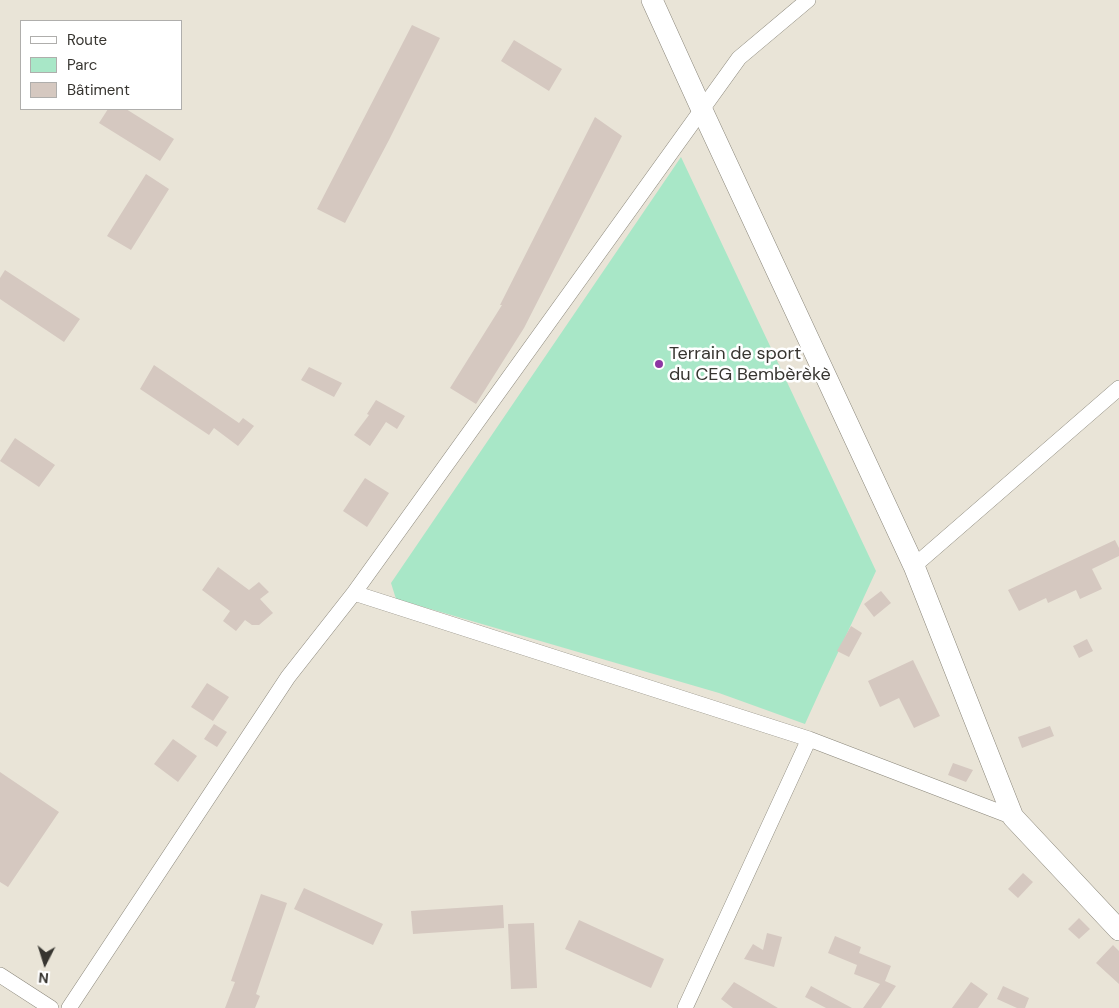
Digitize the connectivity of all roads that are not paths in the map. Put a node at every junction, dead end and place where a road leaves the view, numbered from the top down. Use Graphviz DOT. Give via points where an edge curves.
graph roads {
  1 [pos="652,0"];
  2 [pos="808,0"];
  3 [pos="702,110"];
  4 [pos="1118,391"];
  5 [pos="914,566"];
  6 [pos="354,593"];
  7 [pos="810,739"];
  8 [pos="1013,817"];
  9 [pos="1119,930"];
  10 [pos="0,975"];
  11 [pos="51,1008"];
  12 [pos="69,1008"];
  13 [pos="685,1008"];
  1 -- 3 [label="main road"];
  2 -- 3 [label="street" via="739,58"];
  3 -- 5 [label="main road"];
  3 -- 6 [label="street"];
  4 -- 5 [label="street"];
  5 -- 8 [label="main road"];
  6 -- 7 [label="street"];
  6 -- 12 [label="street" via="288,677"];
  7 -- 8 [label="street"];
  7 -- 13 [label="street"];
  8 -- 9 [label="main road"];
  10 -- 11 [label="street"];
}
